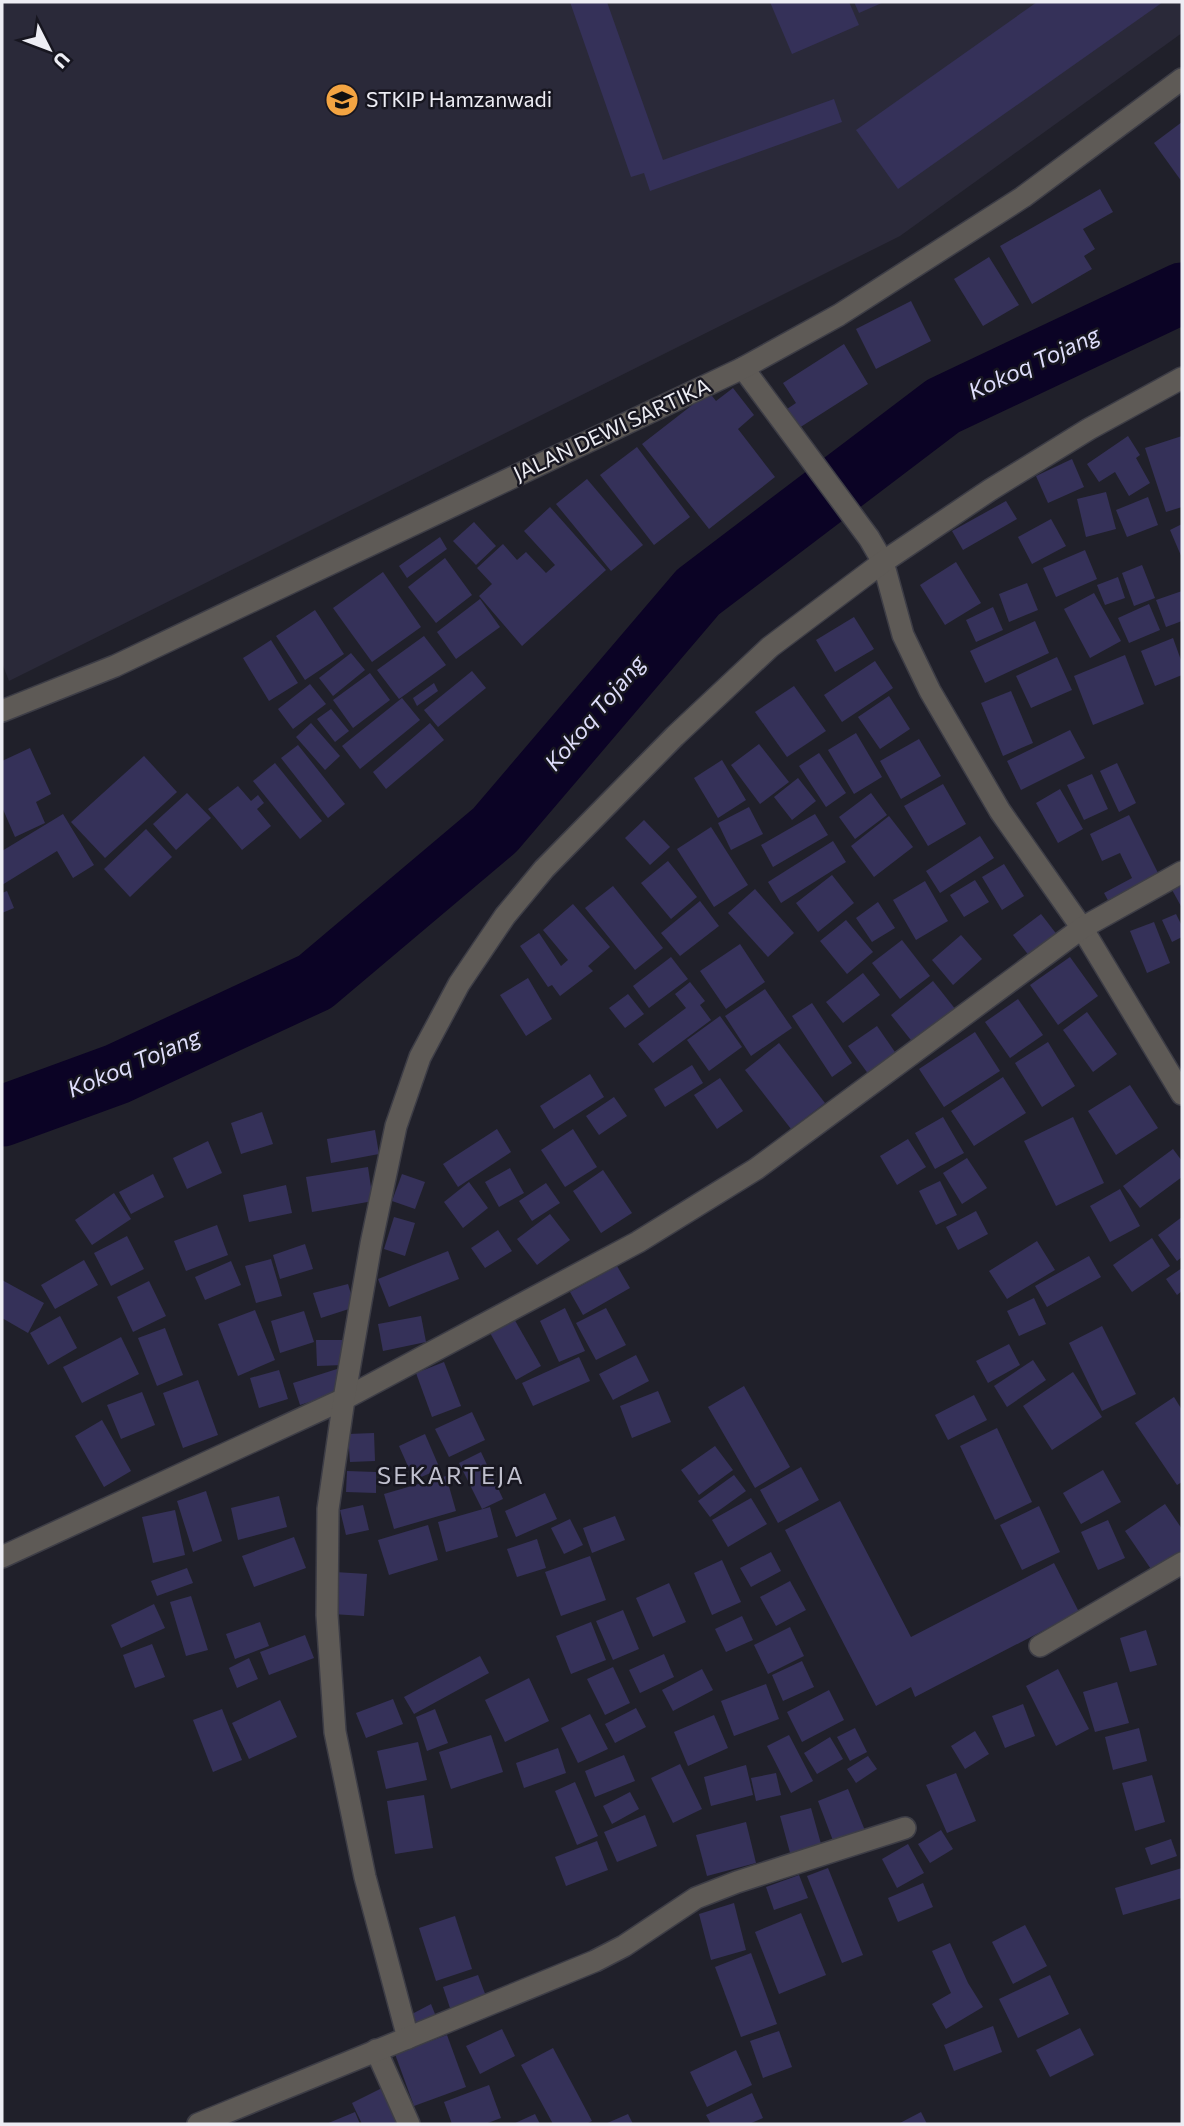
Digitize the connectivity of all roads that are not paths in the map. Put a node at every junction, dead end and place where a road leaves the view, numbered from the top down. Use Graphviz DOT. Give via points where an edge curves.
graph roads {
  1 [pos="1182,79"];
  2 [pos="743,368"];
  3 [pos="1182,378"];
  4 [pos="883,562"];
  5 [pos="2,711"];
  6 [pos="1182,872"];
  7 [pos="1082,928"];
  8 [pos="1182,1094"];
  9 [pos="344,1399"];
  10 [pos="2,1557"];
  11 [pos="1182,1563"];
  12 [pos="1040,1646"];
  13 [pos="905,1828"];
  14 [pos="408,2038"];
  15 [pos="376,2050"];
  16 [pos="198,2124"];
  17 [pos="409,2124"];
  1 -- 2 [label="street, JALAN DEWI SARTIKA" via="979,226 839,315"];
  2 -- 4 [label="street"];
  2 -- 5 [label="street, JALAN DEWI SARTIKA" via="116,666"];
  3 -- 4 [label="street" via="1089,429"];
  4 -- 7 [label="street" via="903,635 930,691 1000,811"];
  4 -- 9 [label="street" via="770,647 675,736 544,869 459,984 420,1057 396,1126"];
  6 -- 7 [label="street"];
  7 -- 8 [label="street"];
  7 -- 9 [label="street" via="710,1198 638,1242"];
  9 -- 10 [label="street"];
  9 -- 14 [label="street" via="328,1509 327,1615 335,1732 365,1877"];
  11 -- 12 [label="street"];
  13 -- 14 [label="street" via="696,1898 595,1961"];
  14 -- 15 [label="street"];
  15 -- 16 [label="street"];
  15 -- 17 [label="street"];
}
